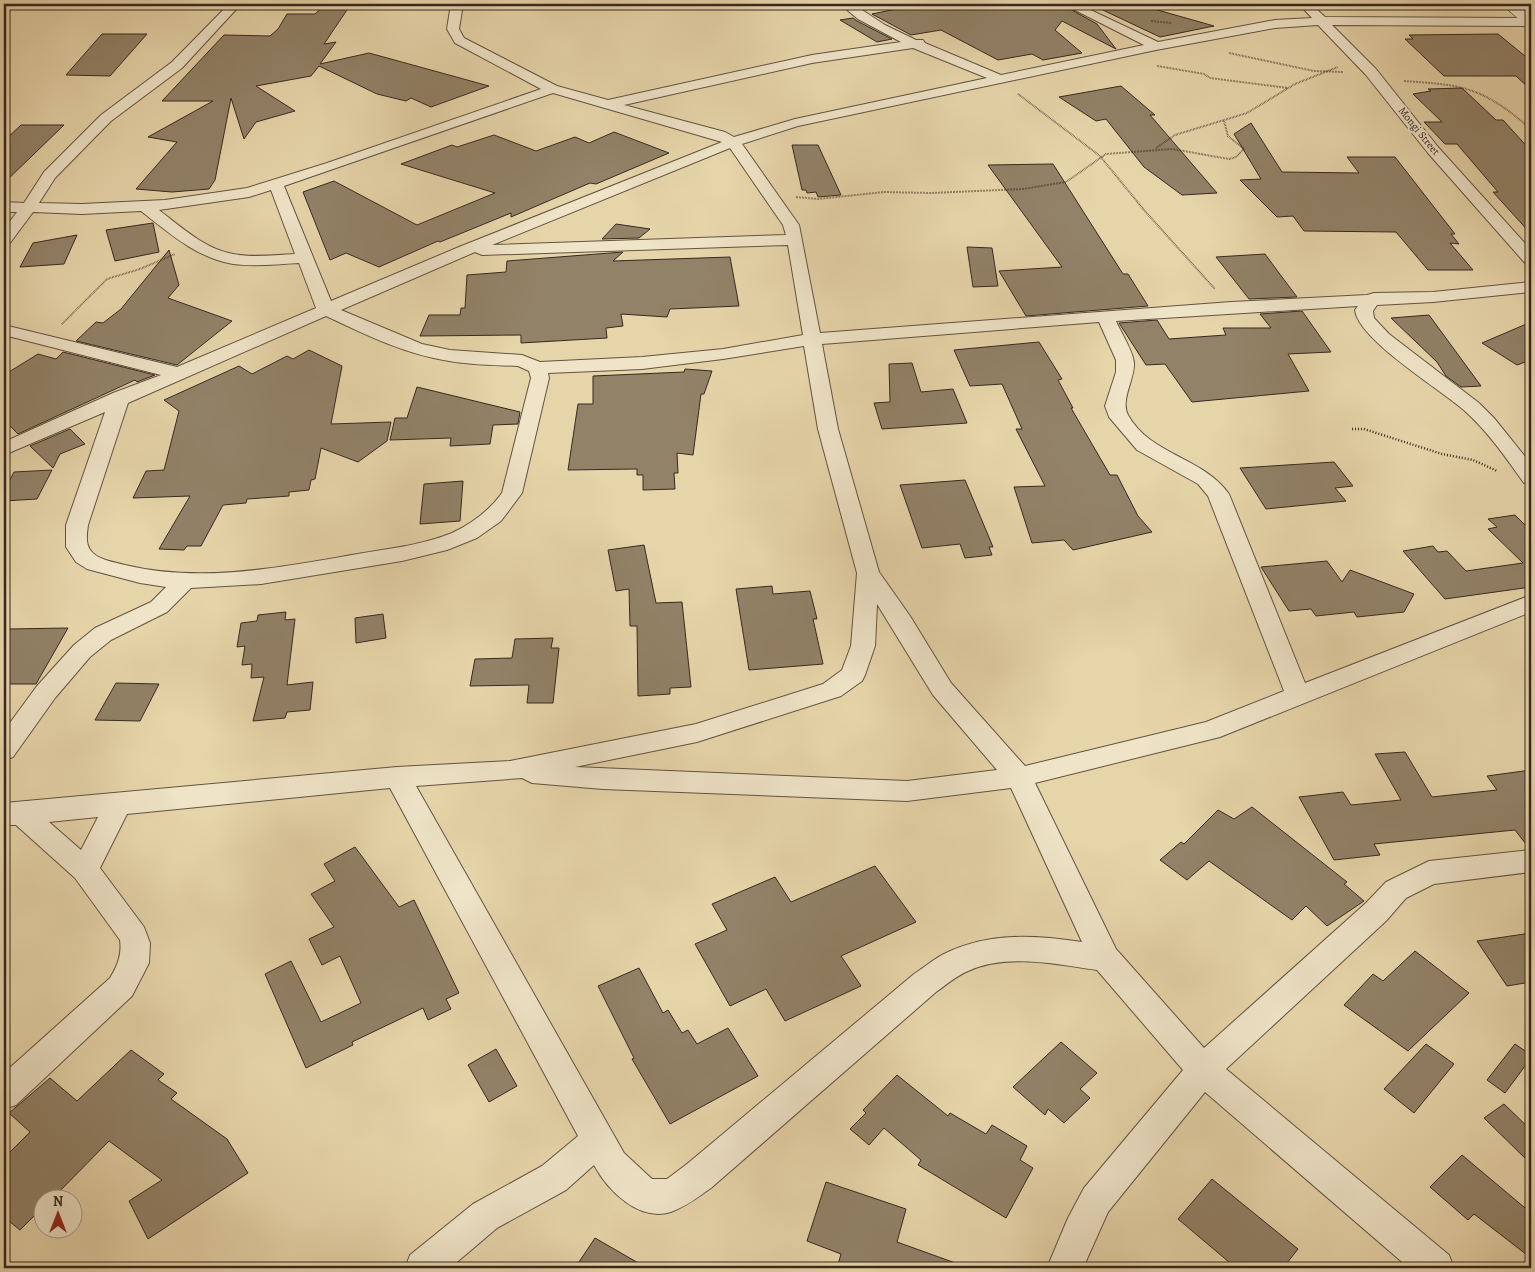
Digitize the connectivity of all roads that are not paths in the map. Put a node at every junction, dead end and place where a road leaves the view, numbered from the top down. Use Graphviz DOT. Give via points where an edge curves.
graph roads {
  1 [pos="235,4"];
  2 [pos="459,4"];
  3 [pos="846,4"];
  4 [pos="1069,4"];
  5 [pos="1305,4"];
  6 [pos="1509,4"];
  7 [pos="1374,9"];
  8 [pos="1529,18"];
  9 [pos="1318,19"];
  10 [pos="919,43"];
  11 [pos="1156,46"];
  12 [pos="999,79"];
  13 [pos="552,88"];
  14 [pos="606,105"];
  15 [pos="733,142"];
  16 [pos="276,184"];
  17 [pos="144,206"];
  18 [pos="4,207"];
  19 [pos="28,208"];
  20 [pos="4,240"];
  21 [pos="795,240"];
  22 [pos="465,250"];
  23 [pos="306,258"];
  24 [pos="1531,260"];
  25 [pos="1531,287"];
  26 [pos="1374,298"];
  27 [pos="326,310"];
  28 [pos="1106,317"];
  29 [pos="4,330"];
  30 [pos="812,339"];
  31 [pos="537,368"];
  32 [pos="180,374"];
  33 [pos="120,397"];
  34 [pos="10,442"];
  35 [pos="1531,479"];
  36 [pos="868,573"];
  37 [pos="184,582"];
  38 [pos="1531,603"];
  39 [pos="1298,694"];
  40 [pos="4,750"];
  41 [pos="510,771"];
  42 [pos="397,776"];
  43 [pos="1019,777"];
  44 [pos="118,805"];
  45 [pos="13,814"];
  46 [pos="1531,861"];
  47 [pos="85,870"];
  48 [pos="1105,958"];
  49 [pos="1203,1070"];
  50 [pos="4,1094"];
  51 [pos="598,1140"];
  52 [pos="423,1268"];
  53 [pos="1065,1268"];
  54 [pos="1436,1268"];
  1 -- 19 [label="street" via="177,65 106,118 74,149 49,175"];
  2 -- 13 [label="street" via="453,29 459,40 500,64"];
  3 -- 10 [label="street" via="883,29"];
  4 -- 11 [label="street"];
  5 -- 9 [label="street, Mongi Street"];
  6 -- 8 [label="street"];
  7 -- 9 [label="street"];
  8 -- 9 [label="street"];
  9 -- 11 [label="street" via="1266,25"];
  9 -- 24 [label="street, Mongi Street" via="1378,81 1433,150"];
  10 -- 12 [label="street"];
  10 -- 14 [label="street" via="812,59"];
  11 -- 12 [label="street"];
  12 -- 15 [label="street" via="795,123"];
  13 -- 14 [label="street"];
  13 -- 16 [label="street"];
  14 -- 15 [label="street" via="720,135"];
  15 -- 21 [label="street" via="791,225"];
  15 -- 22 [label="street"];
  16 -- 17 [label="street" via="249,192"];
  16 -- 23 [label="street"];
  17 -- 19 [label="street"];
  17 -- 23 [label="street" via="199,246 234,259"];
  18 -- 19 [label="street"];
  19 -- 20 [label="street"];
  21 -- 22 [label="street"];
  21 -- 30 [label="street"];
  22 -- 27 [label="street"];
  23 -- 27 [label="street"];
  25 -- 26 [label="street" via="1434,297"];
  26 -- 28 [label="street"];
  26 -- 35 [label="street" via="1364,310 1367,322 1477,412 1500,436"];
  27 -- 31 [label="street" via="416,348 450,356 522,361"];
  27 -- 32 [label="street"];
  28 -- 30 [label="street"];
  28 -- 39 [label="street" via="1125,360 1125,372 1115,406 1119,417 1144,446 1205,480 1218,494"];
  29 -- 32 [label="street"];
  30 -- 31 [label="street" via="642,363"];
  30 -- 36 [label="street" via="828,429"];
  31 -- 37 [label="street" via="540,378 512,493 502,510 487,522 452,541 401,554 270,576"];
  32 -- 33 [label="street"];
  33 -- 34 [label="street"];
  33 -- 37 [label="street" via="76,525 75,541 82,555 94,563 131,575"];
  36 -- 41 [label="street" via="863,646 853,675 832,690 698,733"];
  36 -- 43 [label="street" via="902,622 942,690"];
  37 -- 40 [label="street" via="159,607 103,634 82,651 46,692"];
  38 -- 39 [label="street"];
  39 -- 43 [label="street" via="1211,730"];
  41 -- 42 [label="street"];
  41 -- 43 [label="street" via="603,779 907,790"];
  42 -- 44 [label="street"];
  42 -- 51 [label="street"];
  43 -- 48 [label="street"];
  44 -- 45 [label="street"];
  44 -- 47 [label="street"];
  45 -- 47 [label="street"];
  46 -- 49 [label="street" via="1429,874 1396,890"];
  47 -- 50 [label="street" via="134,936 137,949 132,971 121,987"];
  48 -- 49 [label="street"];
  48 -- 51 [label="street" via="1025,948 990,950 959,960 925,983 699,1176 670,1195 651,1197 633,1188 612,1165"];
  49 -- 53 [label="street" via="1096,1200"];
  49 -- 54 [label="street"];
  51 -- 52 [label="street" via="554,1178 485,1216"];
}
